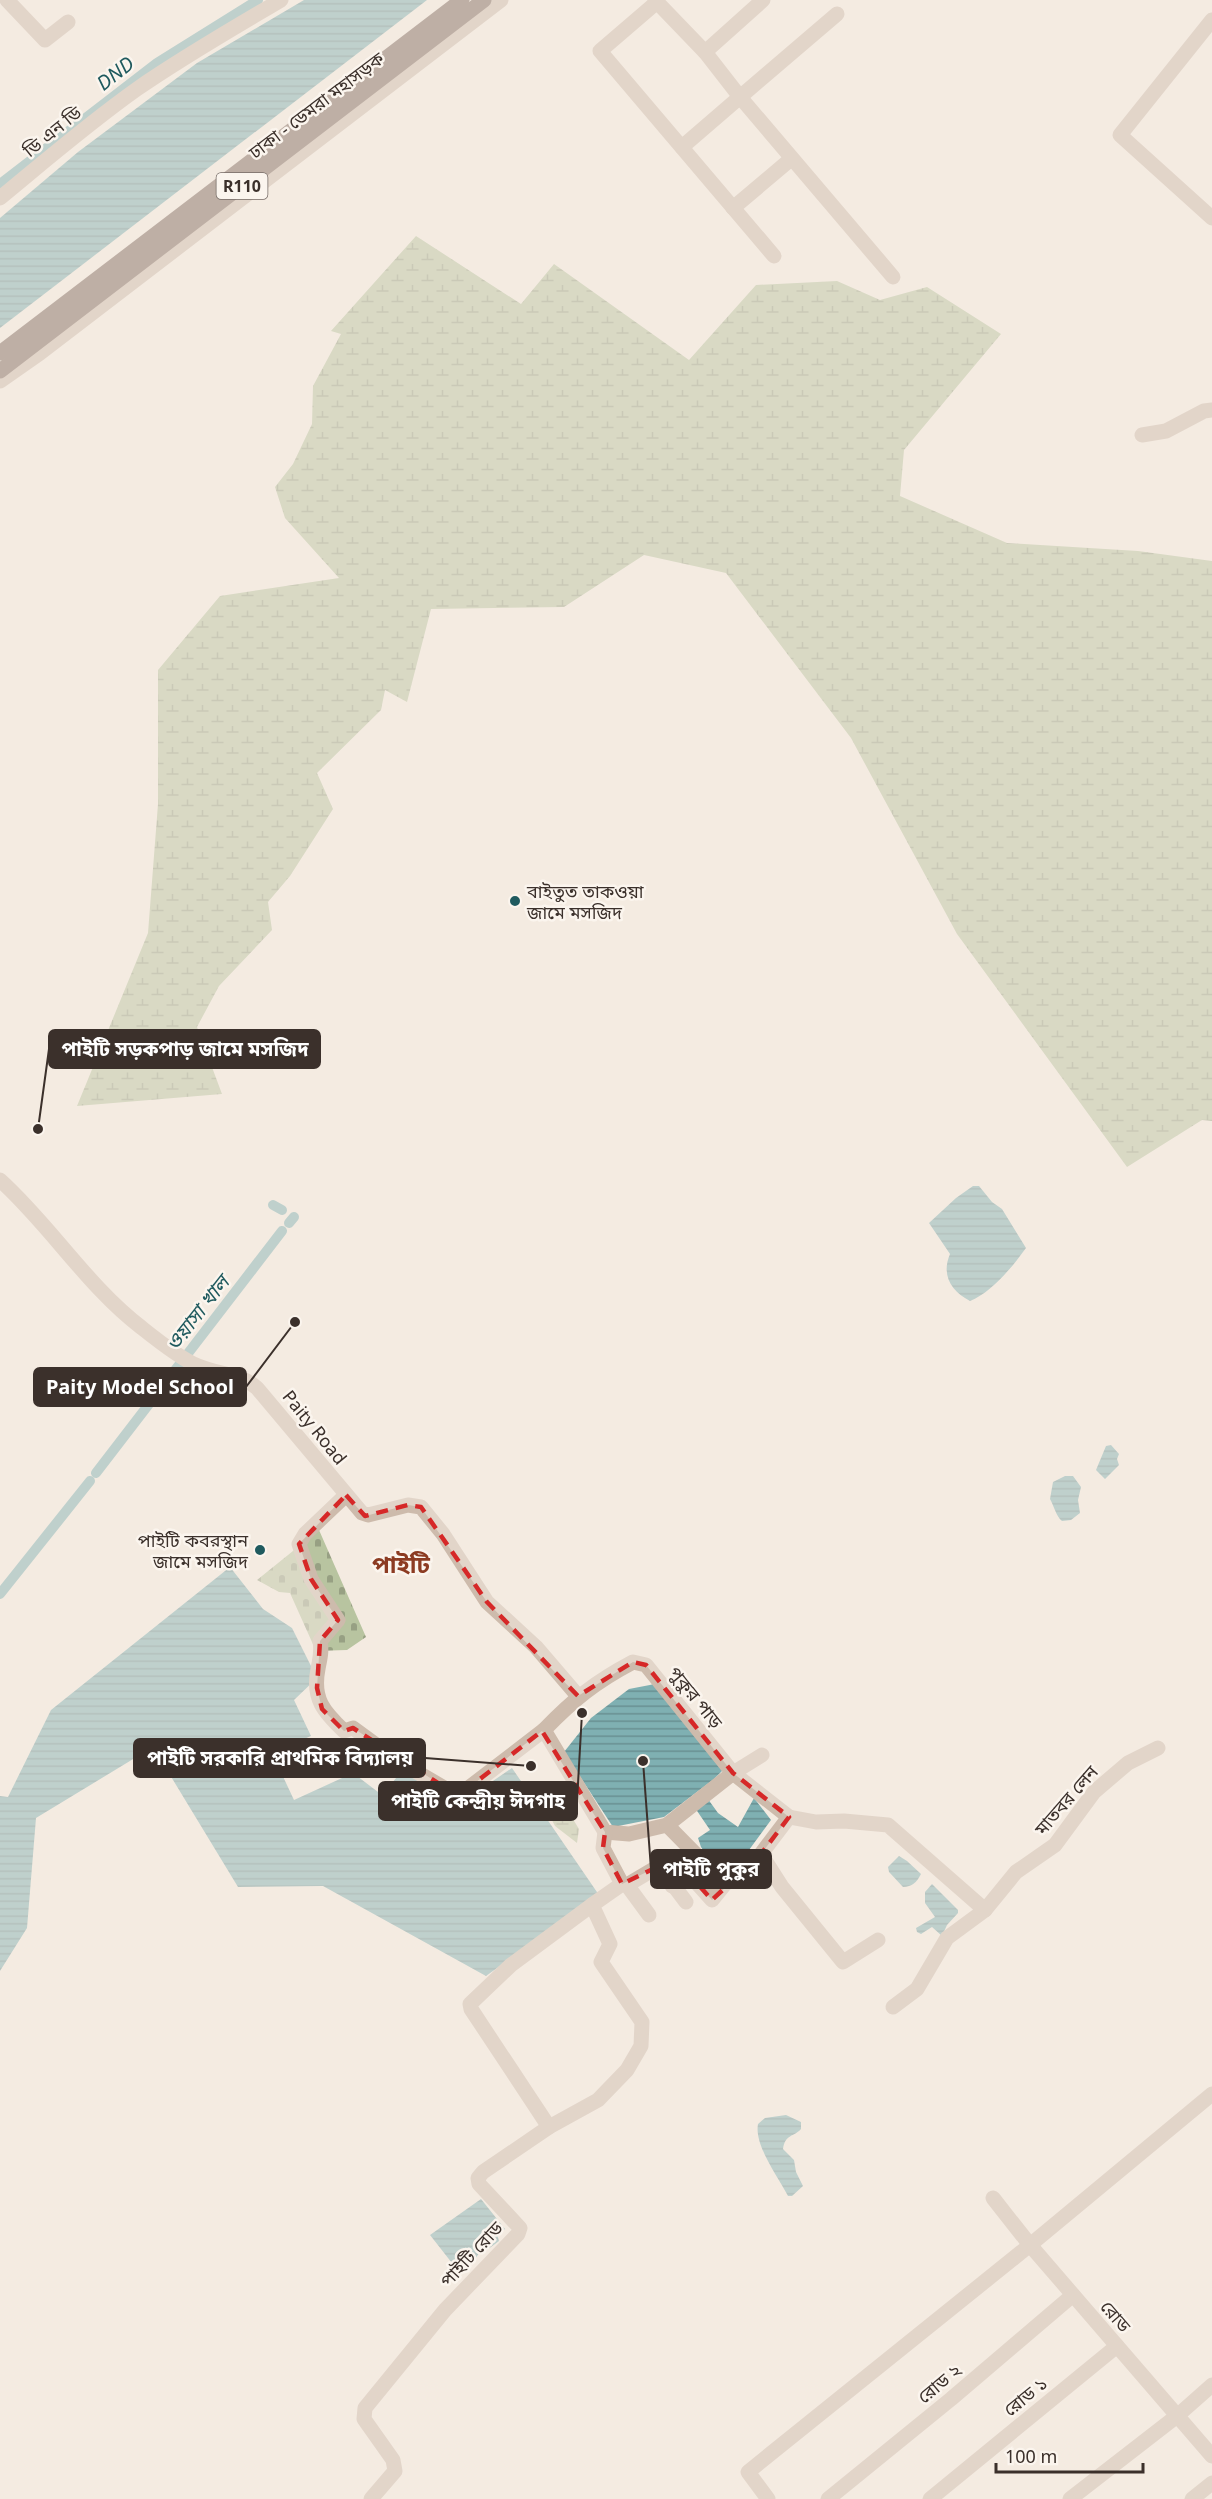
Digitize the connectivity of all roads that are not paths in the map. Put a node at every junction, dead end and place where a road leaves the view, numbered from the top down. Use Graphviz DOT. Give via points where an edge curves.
graph roads {
  1 [pos="7,0"];
  2 [pos="281,0"];
  3 [pos="461,0"];
  4 [pos="471,0"];
  5 [pos="501,0"];
  6 [pos="763,0"];
  7 [pos="656,1"];
  8 [pos="481,12"];
  9 [pos="837,14"];
  10 [pos="1212,20"];
  11 [pos="68,22"];
  12 [pos="705,52"];
  13 [pos="740,97"];
  14 [pos="682,147"];
  15 [pos="791,159"];
  16 [pos="0,198"];
  17 [pos="733,208"];
  18 [pos="1212,218"];
  19 [pos="774,256"];
  20 [pos="893,277"];
  21 [pos="0,353"];
  22 [pos="0,370"];
  23 [pos="0,381"];
  24 [pos="1212,410"];
  25 [pos="1142,435"];
  26 [pos="0,1180"];
  27 [pos="346,1495"];
  28 [pos="578,1696"];
  29 [pos="544,1730"];
  30 [pos="1158,1748"];
  31 [pos="762,1755"];
  32 [pos="733,1773"];
  33 [pos="789,1817"];
  34 [pos="667,1825"];
  35 [pos="605,1832"];
  36 [pos="761,1854"];
  37 [pos="725,1884"];
  38 [pos="625,1885"];
  39 [pos="672,1886"];
  40 [pos="686,1902"];
  41 [pos="592,1905"];
  42 [pos="985,1910"];
  43 [pos="649,1915"];
  44 [pos="878,1940"];
  45 [pos="893,2007"];
  46 [pos="1212,2094"];
  47 [pos="549,2127"];
  48 [pos="993,2198"];
  49 [pos="1029,2245"];
  50 [pos="1073,2295"];
  51 [pos="1117,2346"];
  52 [pos="1212,2385"];
  53 [pos="1177,2416"];
  54 [pos="1212,2456"];
  55 [pos="1212,2483"];
  56 [pos="371,2499"];
  57 [pos="768,2499"];
  58 [pos="828,2499"];
  59 [pos="930,2499"];
  60 [pos="1070,2499"];
  61 [pos="1192,2499"];
  1 -- 11 [label="street" via="45,40"];
  2 -- 16 [label="street, ডি এন ডি" via="137,89"];
  3 -- 8 [label="street"];
  3 -- 21 [label="main road, ঢাকা - ডেমরা মহাসড়ক / R110"];
  4 -- 8 [label="street"];
  5 -- 8 [label="street"];
  6 -- 12 [label="street"];
  7 -- 12 [label="street"];
  7 -- 14 [label="street" via="600,51"];
  8 -- 22 [label="main road, ঢাকা - ডেমরা মহাসড়ক / R110"];
  8 -- 23 [label="street"];
  9 -- 13 [label="street"];
  10 -- 18 [label="street" via="1120,135"];
  12 -- 13 [label="street"];
  13 -- 14 [label="street"];
  13 -- 15 [label="street"];
  14 -- 17 [label="street"];
  15 -- 17 [label="street"];
  15 -- 20 [label="street"];
  17 -- 19 [label="street"];
  24 -- 25 [label="street" via="1167,431"];
  26 -- 27 [label="street, Paity Road" via="103,1294 141,1328 197,1366 240,1377 257,1388"];
  27 -- 28 [label="street, Paity Road" via="365,1515 408,1505 421,1507 487,1602 536,1647"];
  27 -- 29 [label="street, পুকুর পাড়" via="298,1544 311,1579 338,1620 320,1641 317,1688 322,1709 344,1731 353,1728 398,1761 458,1796"];
  28 -- 29 [label="street, পুকুর পাড়"];
  28 -- 32 [label="street, পুকুর পাড়" via="633,1662 646,1665"];
  29 -- 35 [label="street"];
  30 -- 42 [label="street, মাতবর লেন" via="1128,1762 1095,1792 1055,1845 1016,1872"];
  31 -- 32 [label="street"];
  32 -- 33 [label="street, পুকুর পাড়"];
  32 -- 34 [label="street"];
  33 -- 36 [label="street"];
  33 -- 42 [label="street" via="888,1825"];
  34 -- 35 [label="street" via="629,1834"];
  34 -- 37 [label="street"];
  35 -- 38 [label="street" via="603,1848"];
  36 -- 37 [label="street"];
  36 -- 44 [label="street" via="782,1887 843,1962"];
  37 -- 39 [label="street" via="712,1899 687,1871"];
  38 -- 39 [label="street" via="659,1866"];
  38 -- 41 [label="street"];
  38 -- 43 [label="street"];
  39 -- 40 [label="street"];
  41 -- 47 [label="street" via="610,1944 601,1962 642,2022 641,2046 627,2070 598,2100"];
  41 -- 47 [label="street" via="511,1965 470,2004"];
  42 -- 45 [label="street, মাতবর লেন" via="947,1938 917,1989"];
  46 -- 49 [label="street"];
  47 -- 56 [label="street, পাইটি রোড" via="478,2178 479,2184 520,2228 518,2234 445,2310 365,2408 364,2418 393,2460 395,2471"];
  48 -- 49 [label="street, রোড"];
  49 -- 50 [label="street, রোড"];
  49 -- 57 [label="street" via="748,2472"];
  50 -- 51 [label="street, রোড"];
  50 -- 58 [label="street, রোড ২"];
  51 -- 53 [label="street, রোড"];
  51 -- 59 [label="street, রোড ১"];
  52 -- 53 [label="street"];
  53 -- 54 [label="street, রোড"];
  53 -- 60 [label="street"];
  55 -- 61 [label="street"];
}
